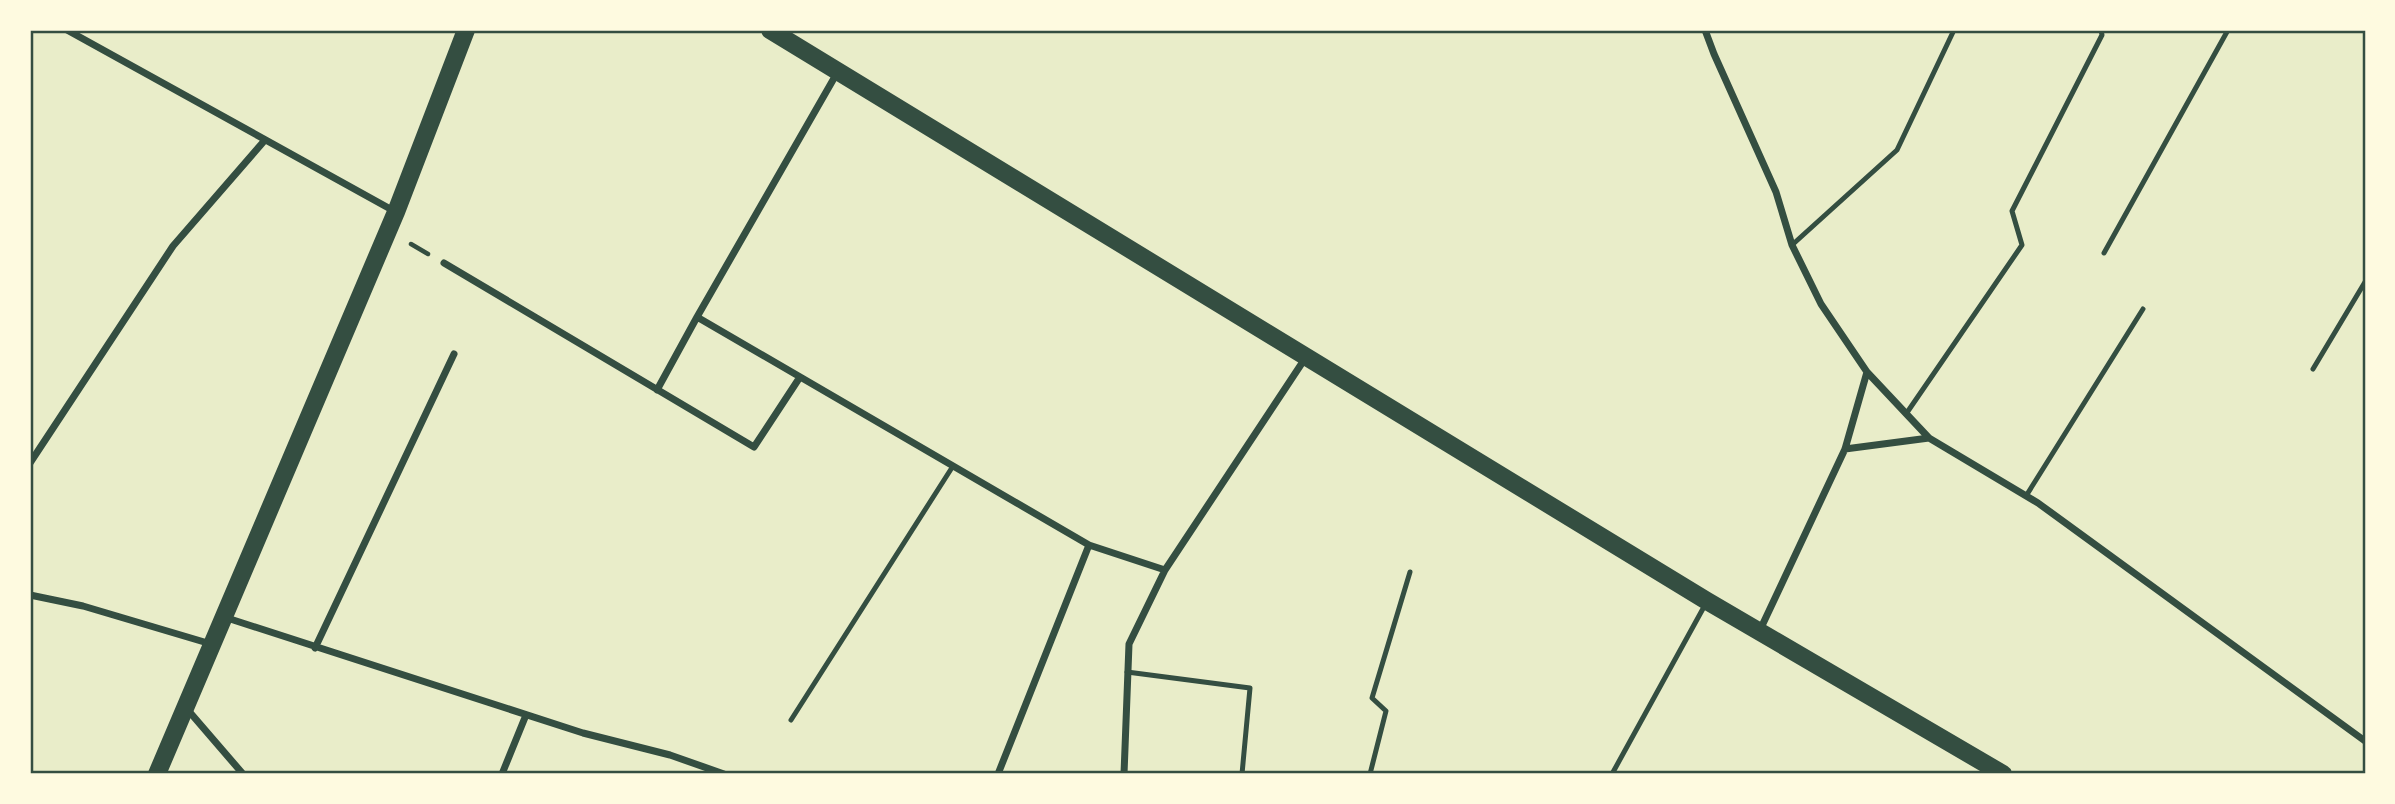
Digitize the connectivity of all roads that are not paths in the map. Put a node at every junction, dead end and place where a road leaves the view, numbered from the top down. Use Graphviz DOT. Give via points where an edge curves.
graph roads {
  1 [pos="67,30"];
  2 [pos="466,30"];
  3 [pos="770,30"];
  4 [pos="1705,30"];
  5 [pos="1954,30"];
  6 [pos="2101,30"];
  7 [pos="2228,30"];
  8 [pos="838,71"];
  9 [pos="265,140"];
  10 [pos="396,212"];
  11 [pos="1793,245"];
  12 [pos="2104,253"];
  13 [pos="444,263"];
  14 [pos="2365,282"];
  15 [pos="2143,309"];
  16 [pos="697,317"];
  17 [pos="454,354"];
  18 [pos="1306,357"];
  19 [pos="2313,369"];
  20 [pos="1867,372"];
  21 [pos="800,377"];
  22 [pos="657,390"];
  23 [pos="1906,414"];
  24 [pos="1929,438"];
  25 [pos="1844,449"];
  26 [pos="30,463"];
  27 [pos="953,466"];
  28 [pos="2026,496"];
  29 [pos="1089,545"];
  30 [pos="1165,570"];
  31 [pos="1410,572"];
  32 [pos="30,595"];
  33 [pos="1707,601"];
  34 [pos="224,617"];
  35 [pos="1759,632"];
  36 [pos="212,644"];
  37 [pos="316,648"];
  38 [pos="1127,672"];
  39 [pos="185,708"];
  40 [pos="526,715"];
  41 [pos="792,720"];
  42 [pos="2365,741"];
  43 [pos="157,774"];
  44 [pos="243,774"];
  45 [pos="502,774"];
  46 [pos="724,774"];
  47 [pos="998,774"];
  48 [pos="1124,774"];
  49 [pos="1242,774"];
  50 [pos="1370,774"];
  51 [pos="1612,774"];
  52 [pos="2003,774"];
  1 -- 9 [label="street"];
  2 -- 10 [label="main road"];
  3 -- 8 [label="main road"];
  4 -- 11 [label="street" via="1776,192"];
  5 -- 11 [label="lane" via="1897,150"];
  6 -- 23 [label="lane" via="2012,211 2022,245"];
  7 -- 12 [label="lane"];
  8 -- 16 [label="street"];
  8 -- 18 [label="main road"];
  9 -- 10 [label="street"];
  9 -- 26 [label="street" via="173,246"];
  10 -- 34 [label="main road"];
  11 -- 20 [label="street" via="1821,304"];
  13 -- 22 [label="street"];
  14 -- 19 [label="lane"];
  15 -- 28 [label="lane"];
  16 -- 21 [label="street"];
  16 -- 22 [label="street"];
  17 -- 37 [label="street"];
  18 -- 30 [label="street"];
  18 -- 33 [label="main road"];
  20 -- 23 [label="street"];
  20 -- 25 [label="street"];
  21 -- 22 [label="street" via="754,447"];
  21 -- 27 [label="street"];
  23 -- 24 [label="street"];
  24 -- 25 [label="street"];
  24 -- 28 [label="street"];
  25 -- 35 [label="street"];
  27 -- 29 [label="street"];
  27 -- 41 [label="lane"];
  28 -- 42 [label="street"];
  29 -- 30 [label="street"];
  29 -- 47 [label="street"];
  30 -- 38 [label="street" via="1129,644"];
  31 -- 50 [label="lane" via="1372,698 1386,710"];
  32 -- 36 [label="street"];
  33 -- 35 [label="main road"];
  33 -- 51 [label="lane"];
  34 -- 36 [label="main road"];
  34 -- 37 [label="street"];
  35 -- 52 [label="main road"];
  36 -- 39 [label="main road"];
  37 -- 40 [label="street"];
  38 -- 48 [label="street"];
  38 -- 49 [label="lane" via="1250,688"];
  39 -- 43 [label="main road"];
  39 -- 44 [label="street"];
  40 -- 45 [label="street"];
  40 -- 46 [label="street"];
}
